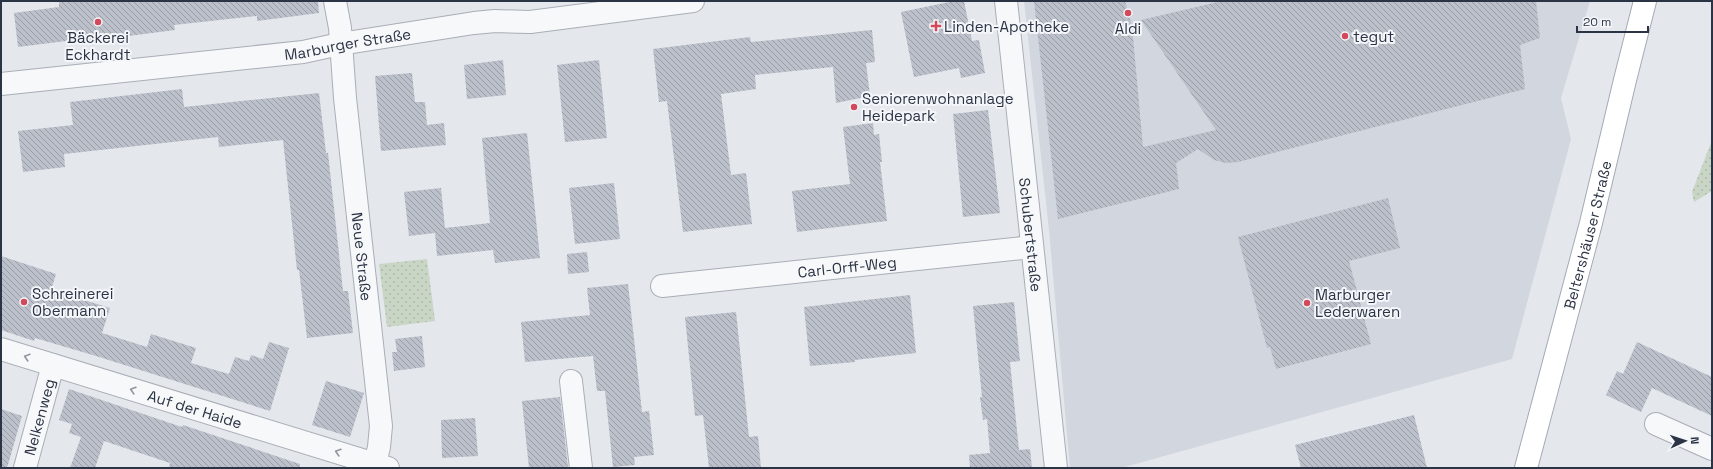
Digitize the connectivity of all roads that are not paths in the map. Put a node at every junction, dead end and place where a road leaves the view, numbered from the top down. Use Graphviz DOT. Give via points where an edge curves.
graph roads {
  1 [pos="335,1"];
  2 [pos="693,1"];
  3 [pos="1006,1"];
  4 [pos="1645,1"];
  5 [pos="340,44"];
  6 [pos="1,84"];
  7 [pos="1032,247"];
  8 [pos="662,286"];
  9 [pos="1,349"];
  10 [pos="53,365"];
  11 [pos="570,381"];
  12 [pos="1656,424"];
  13 [pos="1712,449"];
  14 [pos="379,467"];
  15 [pos="25,468"];
  16 [pos="581,468"];
  17 [pos="1056,468"];
  18 [pos="1526,468"];
  1 -- 5 [label="street, Neue Straße"];
  2 -- 5 [label="street, Marburger Straße" via="530,22 474,23"];
  3 -- 7 [label="street, Schubertstraße"];
  4 -- 18 [label="main road, Beltershäuser Straße" via="1591,223"];
  5 -- 6 [label="street, Marburger Straße" via="302,52"];
  5 -- 14 [label="street, Neue Straße" via="381,426"];
  7 -- 8 [label="street, Carl-Orff-Weg"];
  7 -- 17 [label="street, Schubertstraße"];
  10 -- 9 [label="street, Auf der Haide, one-way"];
  14 -- 10 [label="street, Auf der Haide, one-way"];
  10 -- 15 [label="street, Nelkenweg"];
  11 -- 16 [label="street"];
  12 -- 13 [label="street"];
}
